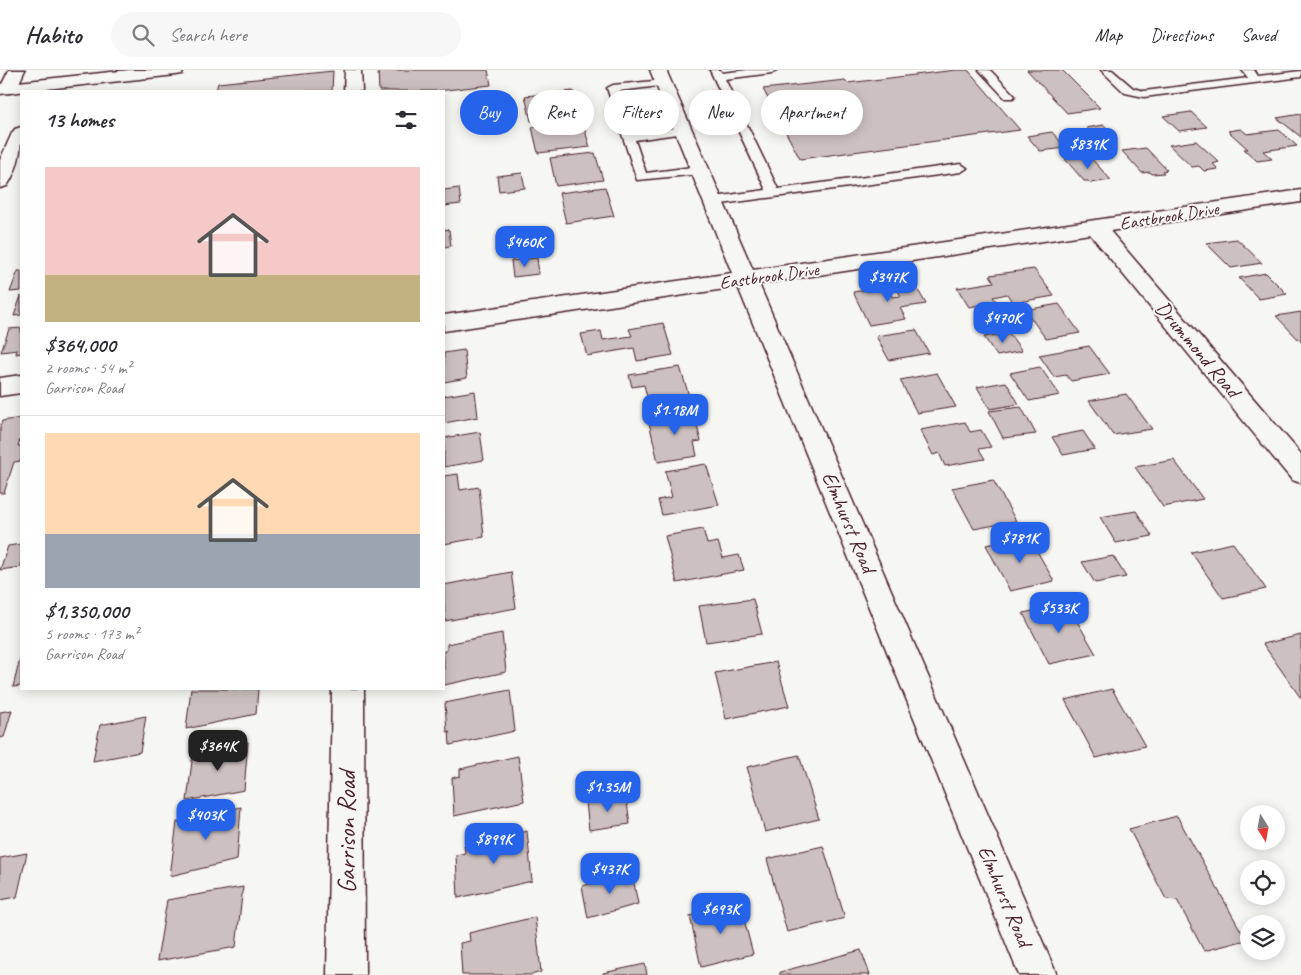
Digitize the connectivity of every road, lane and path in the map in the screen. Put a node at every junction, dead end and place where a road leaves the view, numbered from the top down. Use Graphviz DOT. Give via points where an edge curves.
graph roads {
  1 [pos="17,70"];
  2 [pos="176,70"];
  3 [pos="353,70"];
  4 [pos="772,70"];
  5 [pos="984,70"];
  6 [pos="1106,70"];
  7 [pos="1247,70"];
  8 [pos="716,73"];
  9 [pos="1301,74"];
  10 [pos="661,76"];
  11 [pos="1254,80"];
  12 [pos="4,88"];
  13 [pos="41,88"];
  14 [pos="353,90"];
  15 [pos="1009,96"];
  16 [pos="684,130"];
  17 [pos="20,135"];
  18 [pos="628,137"];
  19 [pos="961,168"];
  20 [pos="700,170"];
  21 [pos="0,182"];
  22 [pos="774,193"];
  23 [pos="1301,196"];
  24 [pos="714,201"];
  25 [pos="1095,227"];
  26 [pos="747,279"];
  27 [pos="445,322"];
  28 [pos="20,384"];
  29 [pos="0,387"];
  30 [pos="1301,472"];
  31 [pos="348,690"];
  32 [pos="346,975"];
  33 [pos="1038,975"];
  1 -- 12 [label="street"];
  2 -- 13 [label="street"];
  3 -- 14 [label="street"];
  4 -- 8 [label="lane"];
  5 -- 15 [label="lane"];
  6 -- 11 [label="lane" via="1129,91 1144,94"];
  7 -- 11 [label="lane"];
  8 -- 22 [label="lane"];
  9 -- 11 [label="lane"];
  10 -- 16 [label="street, Elmhurst Road"];
  10 -- 18 [label="lane" via="613,88"];
  12 -- 13 [label="street"];
  16 -- 18 [label="lane"];
  16 -- 20 [label="street, Elmhurst Road"];
  17 -- 21 [label="street"];
  18 -- 20 [label="lane" via="642,177"];
  19 -- 22 [label="lane"];
  20 -- 24 [label="street, Elmhurst Road"];
  22 -- 24 [label="lane"];
  23 -- 25 [label="street, Eastbrook Drive"];
  24 -- 26 [label="street, Elmhurst Road"];
  25 -- 26 [label="street, Eastbrook Drive"];
  25 -- 30 [label="street, Drummond Road"];
  26 -- 27 [label="street, Eastbrook Drive"];
  26 -- 33 [label="street, Elmhurst Road"];
  28 -- 29 [label="street"];
  31 -- 32 [label="street, Garrison Road"];
}
